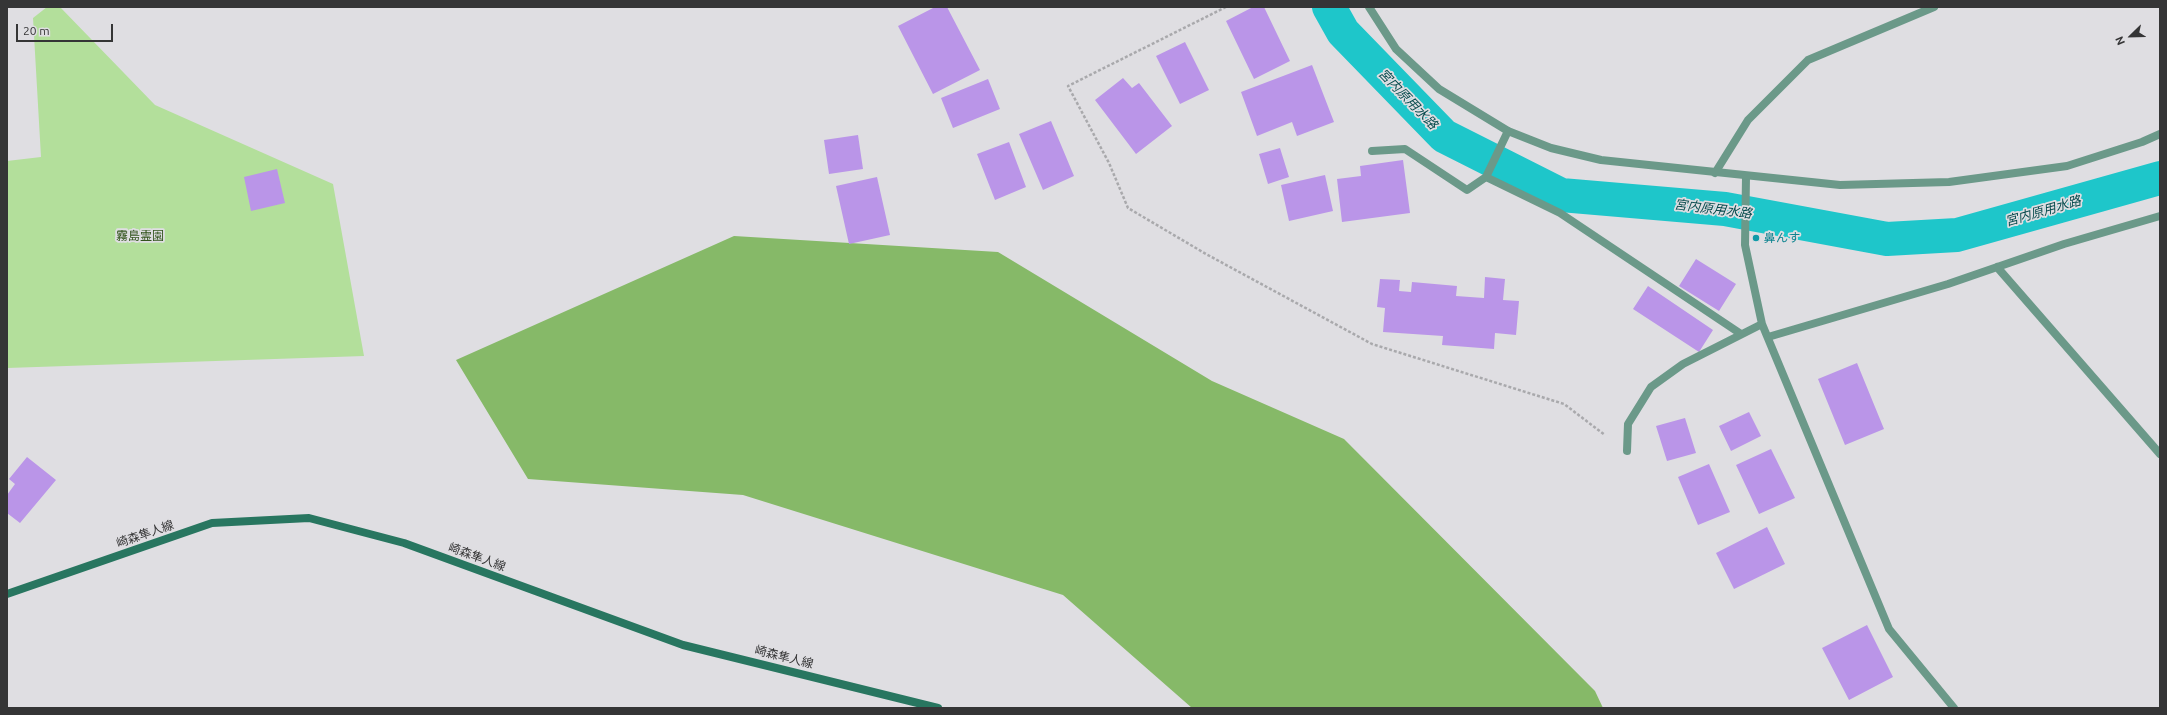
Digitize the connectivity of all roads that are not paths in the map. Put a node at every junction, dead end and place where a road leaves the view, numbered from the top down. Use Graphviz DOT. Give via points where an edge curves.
graph roads {
  1 [pos="1368,7"];
  2 [pos="1934,7"];
  3 [pos="1508,131"];
  4 [pos="2160,134"];
  5 [pos="1372,152"];
  6 [pos="1715,173"];
  7 [pos="1486,177"];
  8 [pos="1746,177"];
  9 [pos="2160,216"];
  10 [pos="1997,267"];
  11 [pos="1762,324"];
  12 [pos="1741,334"];
  13 [pos="1768,337"];
  14 [pos="1626,451"];
  15 [pos="2160,454"];
  16 [pos="7,594"];
  17 [pos="938,708"];
  18 [pos="1954,708"];
  1 -- 3 [label="street" via="1396,49 1439,89"];
  2 -- 6 [label="street" via="1808,60 1748,120"];
  3 -- 6 [label="street" via="1551,148 1601,160"];
  3 -- 7 [label="street"];
  4 -- 8 [label="street" via="2067,166 1949,182 1840,185"];
  5 -- 7 [label="street" via="1405,149 1466,190"];
  6 -- 8 [label="street"];
  7 -- 12 [label="street" via="1560,213"];
  8 -- 11 [label="street" via="1745,246"];
  9 -- 10 [label="street"];
  10 -- 13 [label="street"];
  10 -- 15 [label="street"];
  11 -- 12 [label="street"];
  11 -- 13 [label="street"];
  12 -- 14 [label="street" via="1683,364 1651,387 1628,424"];
  13 -- 18 [label="street" via="1889,629"];
  16 -- 17 [label="main road, 崎森隼人線" via="212,523 308,518 404,543 683,645"];
}
